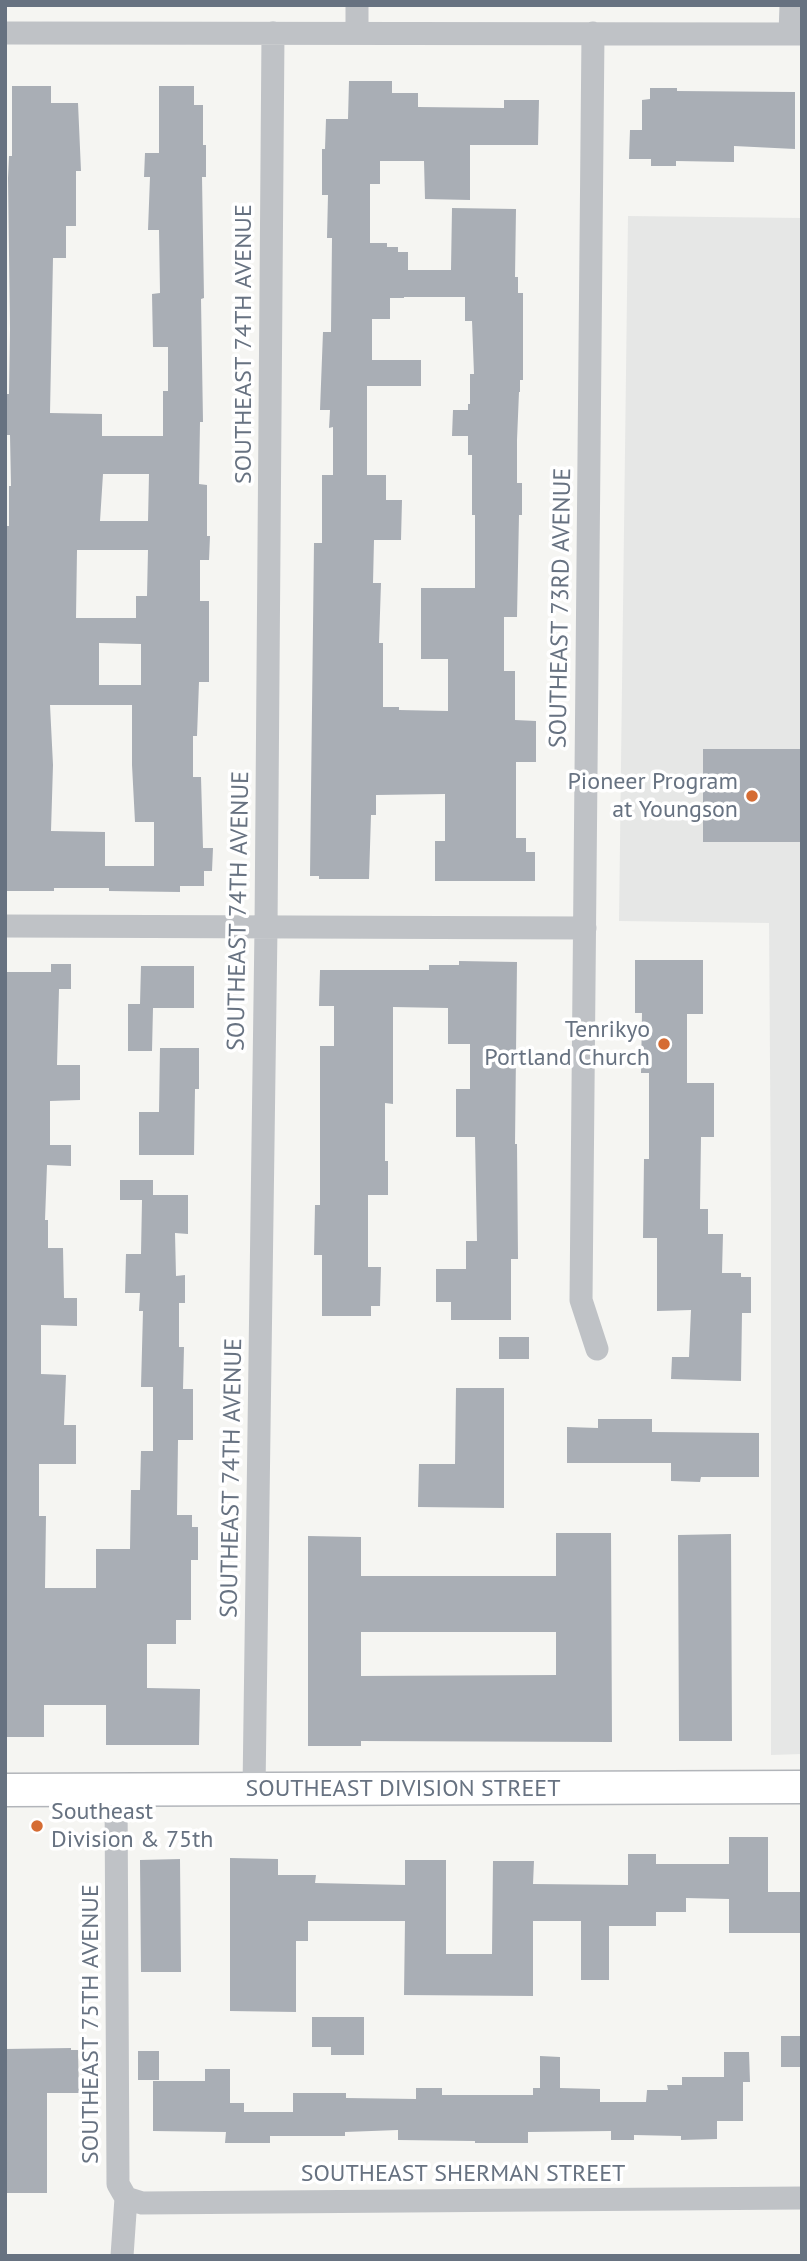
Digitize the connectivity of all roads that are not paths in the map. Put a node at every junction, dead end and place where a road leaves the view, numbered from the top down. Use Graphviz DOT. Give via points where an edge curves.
graph roads {
  1 [pos="357,5"];
  2 [pos="790,5"];
  3 [pos="5,33"];
  4 [pos="273,33"];
  5 [pos="357,33"];
  6 [pos="593,33"];
  7 [pos="796,34"];
  8 [pos="5,926"];
  9 [pos="266,928"];
  10 [pos="584,928"];
  11 [pos="597,1349"];
  12 [pos="802,1787"];
  13 [pos="254,1789"];
  14 [pos="5,1790"];
  15 [pos="116,1790"];
  16 [pos="126,2198"];
  17 [pos="802,2198"];
  18 [pos="122,2256"];
  1 -- 5 [label="street"];
  2 -- 7 [label="street"];
  3 -- 4 [label="street"];
  4 -- 5 [label="street"];
  4 -- 9 [label="street, SOUTHEAST 74TH AVENUE"];
  5 -- 6 [label="street"];
  6 -- 7 [label="street"];
  6 -- 10 [label="street, SOUTHEAST 73RD AVENUE"];
  8 -- 9 [label="street"];
  9 -- 10 [label="street"];
  9 -- 13 [label="street, SOUTHEAST 74TH AVENUE"];
  10 -- 11 [label="street, SOUTHEAST 73RD AVENUE" via="580,1300"];
  12 -- 13 [label="main road, SOUTHEAST DIVISION STREET"];
  13 -- 15 [label="main road, SOUTHEAST DIVISION STREET"];
  14 -- 15 [label="main road, SOUTHEAST DIVISION STREET"];
  15 -- 16 [label="street, SOUTHEAST 75TH AVENUE" via="118,2184"];
  16 -- 17 [label="street, SOUTHEAST SHERMAN STREET" via="156,2203"];
  16 -- 18 [label="street, SOUTHEAST 75TH AVENUE"];
}
